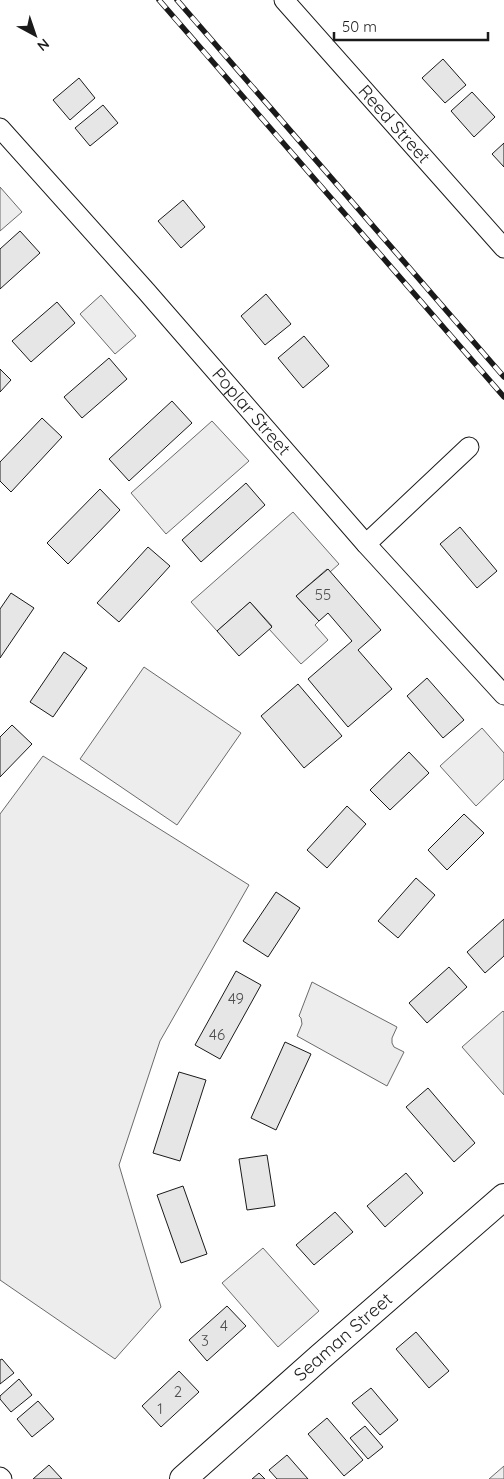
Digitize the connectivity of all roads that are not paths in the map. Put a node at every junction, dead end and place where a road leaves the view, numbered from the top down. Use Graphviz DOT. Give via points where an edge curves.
graph roads {
  1 [pos="284,0"];
  2 [pos="0,128"];
  3 [pos="504,248"];
  4 [pos="469,447"];
  5 [pos="366,544"];
  6 [pos="504,695"];
  7 [pos="504,1197"];
  8 [pos="183,1479"];
  1 -- 3 [label="street, Reed Street"];
  2 -- 5 [label="street, Poplar Street"];
  4 -- 5 [label="street"];
  5 -- 6 [label="street, Poplar Street"];
  7 -- 8 [label="street, Seaman Street"];
}
